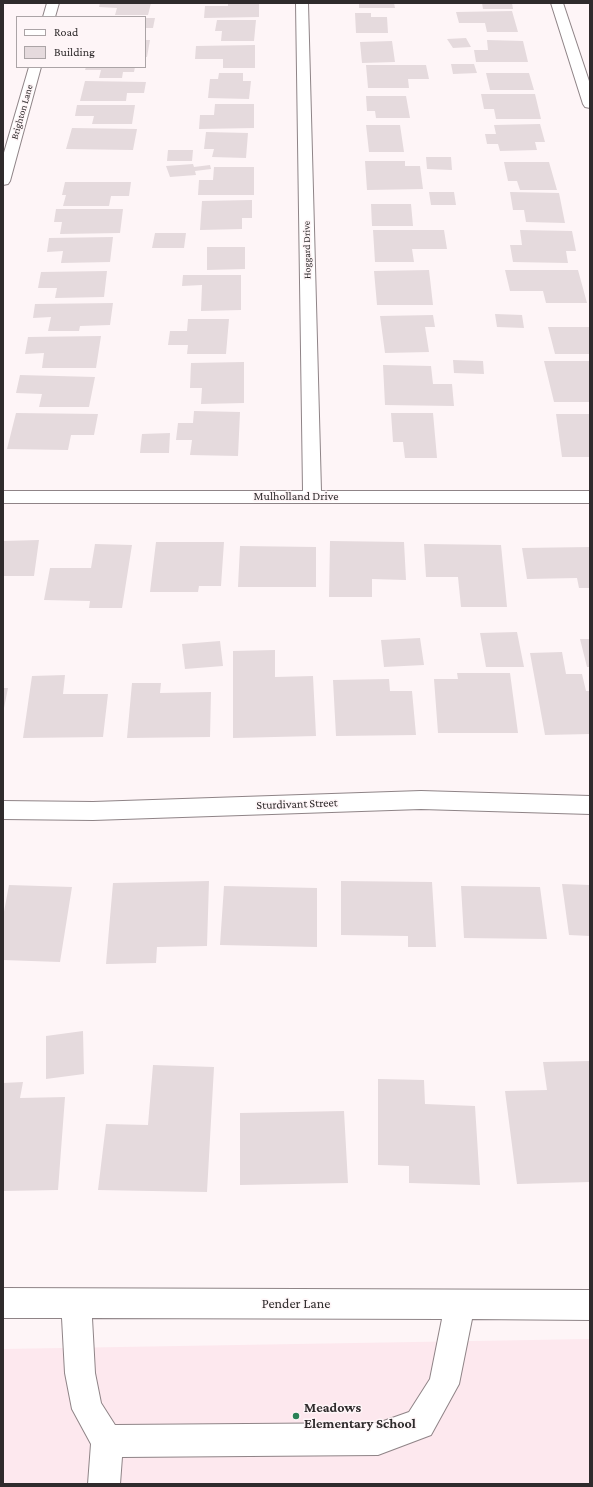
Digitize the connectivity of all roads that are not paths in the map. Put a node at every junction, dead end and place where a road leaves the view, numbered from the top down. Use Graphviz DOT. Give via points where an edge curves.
graph roads {
  1 [pos="53,3"];
  2 [pos="302,3"];
  3 [pos="557,3"];
  4 [pos="49,16"];
  5 [pos="35,68"];
  6 [pos="590,104"];
  7 [pos="3,181"];
  8 [pos="312,496"];
  9 [pos="3,497"];
  10 [pos="590,497"];
  11 [pos="590,805"];
  12 [pos="3,810"];
  13 [pos="3,1303"];
  14 [pos="76,1303"];
  15 [pos="460,1305"];
  16 [pos="590,1305"];
  17 [pos="107,1441"];
  18 [pos="104,1484"];
  1 -- 4 [label="street"];
  2 -- 8 [label="street, Hoggard Drive"];
  3 -- 6 [label="street"];
  5 -- 7 [label="street, Brighton Lane"];
  8 -- 9 [label="street, Mulholland Drive"];
  8 -- 10 [label="street, Mulholland Drive"];
  11 -- 12 [label="street, Sturdivant Street" via="421,800 93,811"];
  13 -- 14 [label="street, Pender Lane"];
  14 -- 15 [label="street, Pender Lane"];
  14 -- 17 [label="street" via="80,1373 87,1409"];
  15 -- 16 [label="street, Pender Lane"];
  15 -- 17 [label="street" via="444,1384 420,1424 378,1439"];
  17 -- 18 [label="street"];
}
